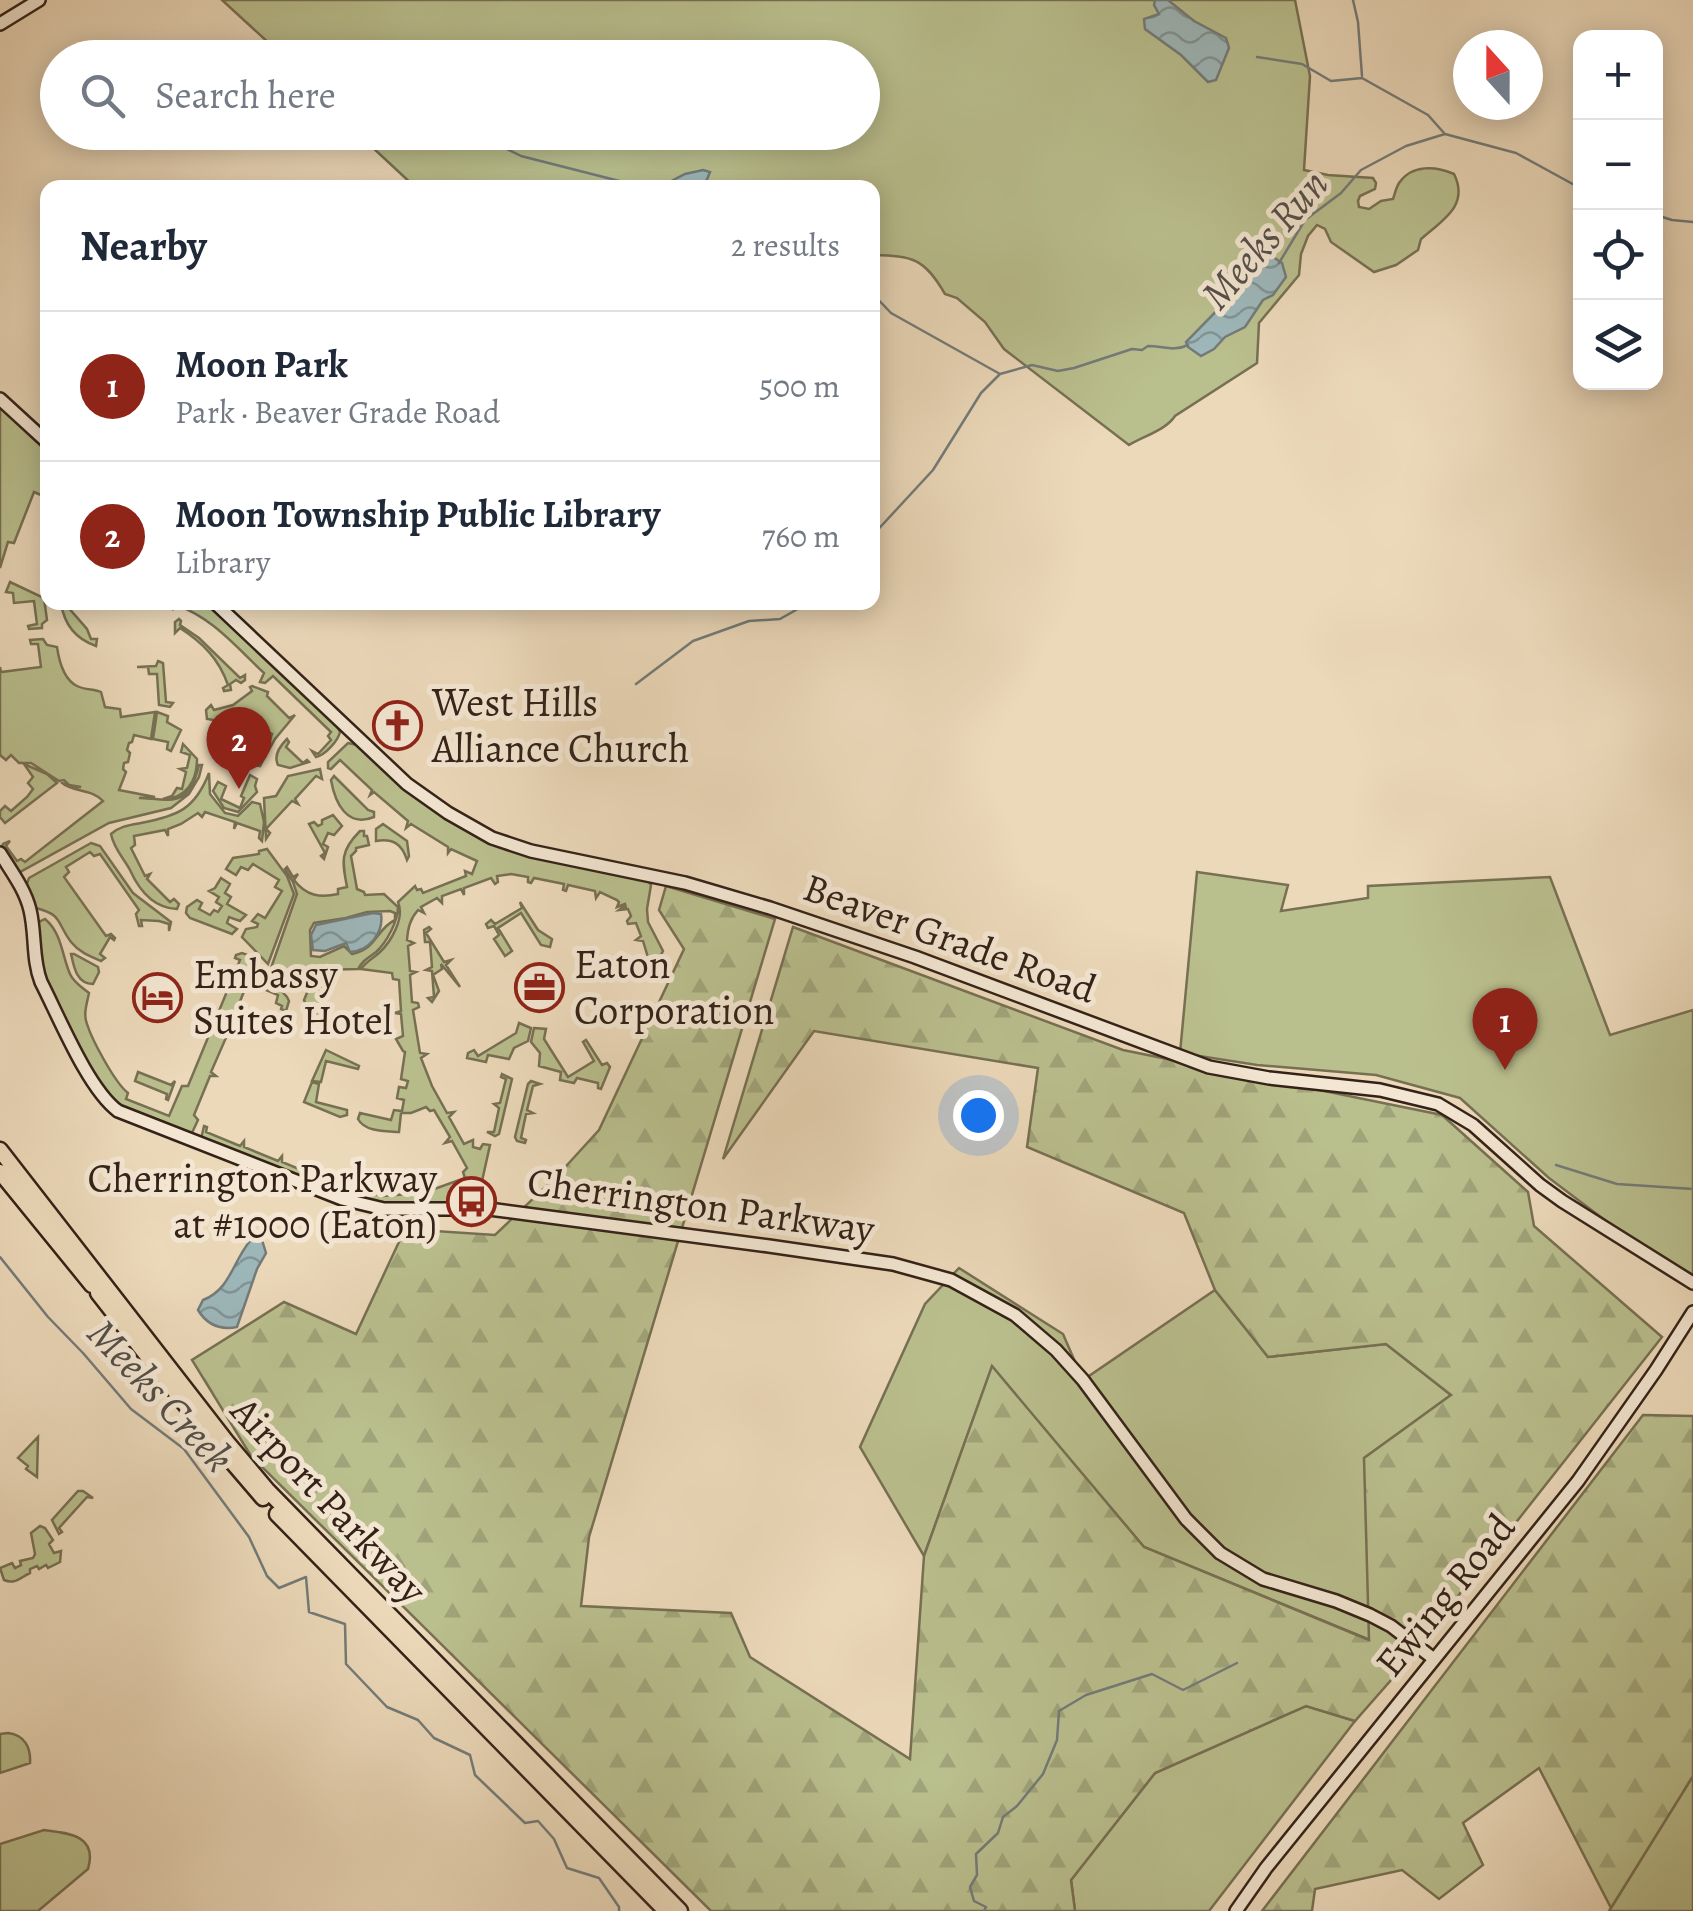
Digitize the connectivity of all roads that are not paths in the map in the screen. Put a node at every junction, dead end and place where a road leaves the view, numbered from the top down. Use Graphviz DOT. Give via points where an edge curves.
graph roads {
  1 [pos="40,0"];
  2 [pos="0,24"];
  3 [pos="0,399"];
  4 [pos="40,436"];
  5 [pos="222,610"];
  6 [pos="0,853"];
  7 [pos="0,1148"];
  8 [pos="5,1168"];
  9 [pos="1693,1282"];
  10 [pos="1693,1312"];
  11 [pos="1434,1659"];
  12 [pos="603,1830"];
  13 [pos="666,1911"];
  14 [pos="680,1911"];
  15 [pos="691,1911"];
  16 [pos="1236,1911"];
  1 -- 2 [label="street"];
  3 -- 4 [label="street"];
  5 -- 9 [label="street, Beaver Grade Road" via="407,784 492,838 770,908 1209,1067 1438,1104 1474,1125 1562,1201"];
  6 -- 11 [label="street, Cherrington Parkway" via="30,909 42,982 94,1085 118,1111 366,1206 489,1209 878,1262 962,1284 1015,1315 1056,1350 1186,1520 1220,1553 1263,1580 1370,1615"];
  7 -- 8 [label="highway"];
  8 -- 12 [label="highway, Airport Parkway" via="268,1491"];
  8 -- 13 [label="highway, Airport Parkway" via="251,1486"];
  10 -- 11 [label="street, Ewing Road" via="1578,1482"];
  11 -- 16 [label="street, Ewing Road"];
  12 -- 14 [label="highway, Airport Parkway"];
  12 -- 15 [label="highway"];
}
